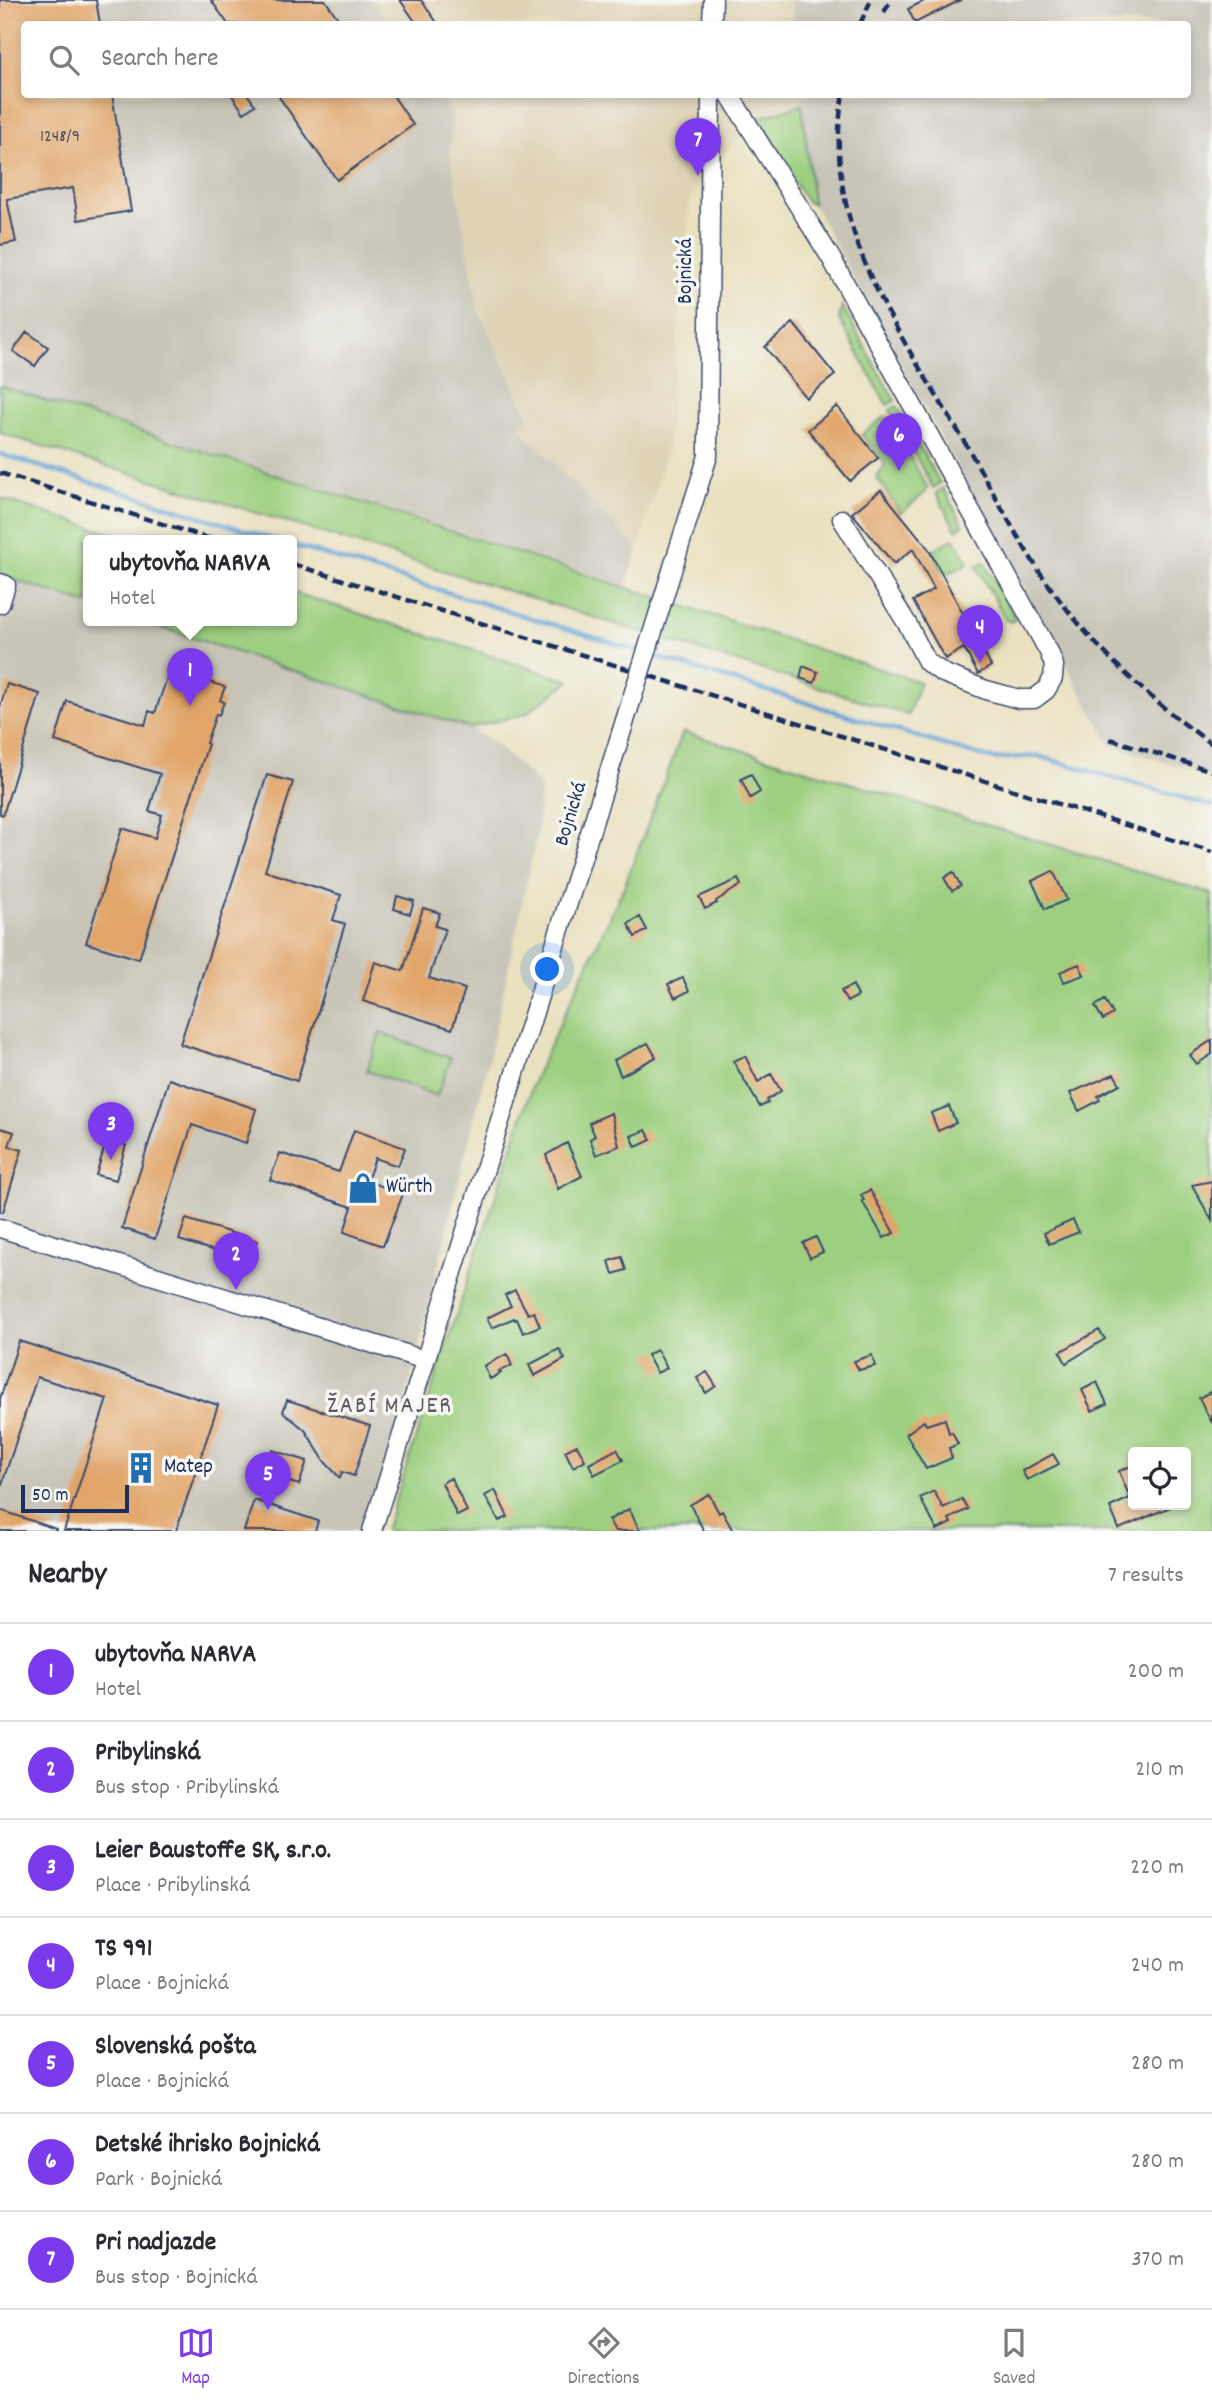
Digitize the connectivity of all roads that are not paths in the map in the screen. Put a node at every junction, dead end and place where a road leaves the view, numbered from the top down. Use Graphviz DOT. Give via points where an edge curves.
graph roads {
  1 [pos="713,0"];
  2 [pos="712,21"];
  3 [pos="711,98"];
  4 [pos="731,98"];
  5 [pos="842,519"];
  6 [pos="3,584"];
  7 [pos="0,604"];
  8 [pos="0,1228"];
  9 [pos="425,1360"];
  10 [pos="372,1531"];
  1 -- 2 [label="street"];
  3 -- 9 [label="street, Bojnická, bridge" via="705,467"];
  4 -- 5 [label="street" via="831,258 1049,652 1054,678 1046,690 1034,699 1019,699 943,673 928,662"];
  6 -- 7 [label="street"];
  8 -- 9 [label="street"];
  9 -- 10 [label="street, Bojnická"];
}
